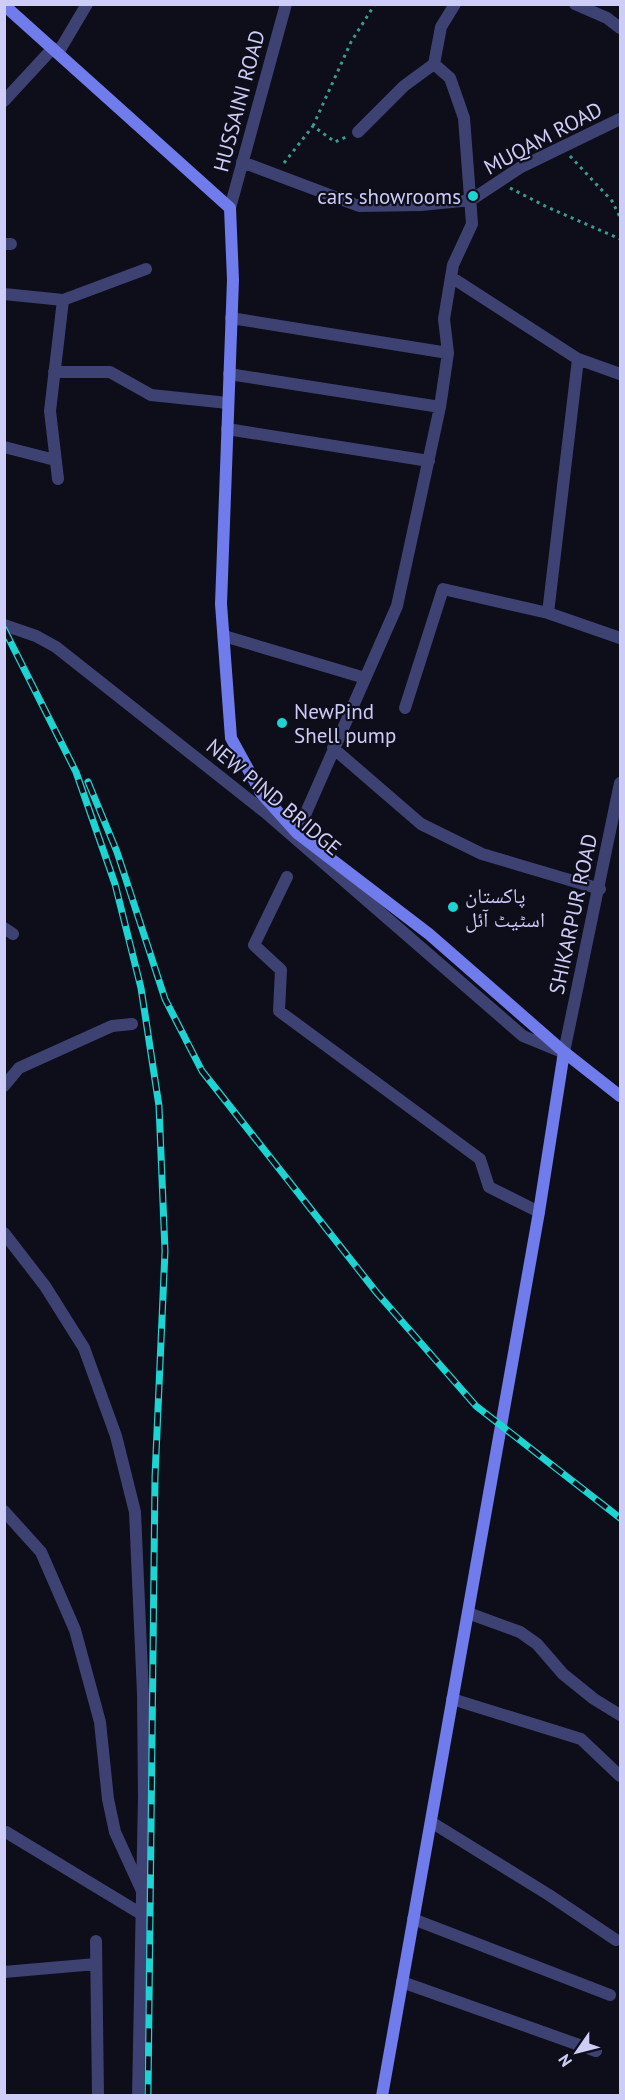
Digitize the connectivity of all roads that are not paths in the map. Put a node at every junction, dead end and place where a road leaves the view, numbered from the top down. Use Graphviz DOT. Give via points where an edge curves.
graph roads {
  1 [pos="87,4"];
  2 [pos="285,4"];
  3 [pos="455,4"];
  4 [pos="575,4"];
  5 [pos="4,5"];
  6 [pos="621,28"];
  7 [pos="55,50"];
  8 [pos="434,64"];
  9 [pos="4,101"];
  10 [pos="621,119"];
  11 [pos="358,132"];
  12 [pos="242,162"];
  13 [pos="471,200"];
  14 [pos="230,208"];
  15 [pos="146,269"];
  16 [pos="451,277"];
  17 [pos="4,294"];
  18 [pos="63,300"];
  19 [pos="231,318"];
  20 [pos="448,354"];
  21 [pos="578,359"];
  22 [pos="54,372"];
  23 [pos="229,374"];
  24 [pos="621,374"];
  25 [pos="228,403"];
  26 [pos="440,406"];
  27 [pos="227,429"];
  28 [pos="4,447"];
  29 [pos="55,460"];
  30 [pos="429,461"];
  31 [pos="58,479"];
  32 [pos="548,613"];
  33 [pos="4,625"];
  34 [pos="224,636"];
  35 [pos="621,638"];
  36 [pos="365,678"];
  37 [pos="405,708"];
  38 [pos="333,748"];
  39 [pos="621,783"];
  40 [pos="297,833"];
  41 [pos="287,877"];
  42 [pos="600,889"];
  43 [pos="132,1024"];
  44 [pos="564,1053"];
  45 [pos="4,1086"];
  46 [pos="621,1096"];
  47 [pos="539,1212"];
  48 [pos="4,1233"];
  49 [pos="4,1511"];
  50 [pos="468,1613"];
  51 [pos="452,1699"];
  52 [pos="621,1715"];
  53 [pos="621,1776"];
  54 [pos="431,1822"];
  55 [pos="6,1832"];
  56 [pos="144,1895"];
  57 [pos="143,1915"];
  58 [pos="413,1919"];
  59 [pos="616,1940"];
  60 [pos="96,1941"];
  61 [pos="96,1964"];
  62 [pos="4,1972"];
  63 [pos="402,1982"];
  64 [pos="610,1995"];
  65 [pos="596,2051"];
  66 [pos="98,2096"];
  67 [pos="138,2096"];
  68 [pos="382,2096"];
  1 -- 7 [label="street"];
  2 -- 12 [label="street, HUSSAINI ROAD"];
  3 -- 8 [label="street" via="441,27"];
  4 -- 6 [label="street"];
  5 -- 7 [label="main road"];
  7 -- 9 [label="street"];
  7 -- 14 [label="main road"];
  8 -- 11 [label="street" via="404,86"];
  8 -- 13 [label="street" via="450,78 464,118"];
  10 -- 13 [label="street, MUQAM ROAD" via="521,166"];
  12 -- 13 [label="street, MUQAM ROAD" via="359,206 421,206"];
  12 -- 14 [label="street, HUSSAINI ROAD"];
  13 -- 16 [label="street" via="472,224"];
  14 -- 19 [label="main road"];
  15 -- 18 [label="street"];
  16 -- 20 [label="street" via="444,319"];
  16 -- 21 [label="street"];
  17 -- 18 [label="street"];
  18 -- 22 [label="street"];
  19 -- 20 [label="street"];
  19 -- 23 [label="main road"];
  20 -- 26 [label="street"];
  21 -- 24 [label="street"];
  21 -- 32 [label="street"];
  22 -- 25 [label="street" via="110,372 151,395"];
  22 -- 29 [label="street" via="50,411"];
  23 -- 25 [label="main road"];
  23 -- 26 [label="street"];
  25 -- 27 [label="main road"];
  26 -- 30 [label="street"];
  27 -- 30 [label="street"];
  27 -- 34 [label="main road" via="221,594"];
  28 -- 29 [label="street"];
  29 -- 31 [label="street"];
  30 -- 36 [label="street" via="397,606"];
  32 -- 35 [label="street"];
  32 -- 37 [label="street" via="443,589"];
  33 -- 44 [label="street, NEW PIND BRIDGE" via="56,647 266,813 524,1036"];
  34 -- 36 [label="street"];
  34 -- 40 [label="main road" via="231,738 261,793"];
  36 -- 38 [label="street"];
  38 -- 40 [label="street"];
  38 -- 42 [label="street" via="421,824 482,854"];
  39 -- 42 [label="street, SHIKARPUR ROAD"];
  40 -- 44 [label="main road" via="429,934"];
  41 -- 47 [label="street" via="254,945 281,970 279,1011 480,1159 489,1187"];
  42 -- 44 [label="street, SHIKARPUR ROAD"];
  43 -- 45 [label="street" via="112,1026 19,1068"];
  44 -- 46 [label="main road"];
  44 -- 47 [label="main road"];
  47 -- 50 [label="main road"];
  48 -- 56 [label="street" via="45,1286 84,1348 116,1436 135,1512 143,1694"];
  49 -- 56 [label="street" via="41,1552 75,1630 100,1722 115,1832"];
  50 -- 51 [label="main road"];
  50 -- 52 [label="street" via="520,1632 537,1644 563,1674"];
  51 -- 53 [label="street" via="581,1739"];
  51 -- 54 [label="main road"];
  54 -- 58 [label="main road"];
  54 -- 59 [label="street"];
  55 -- 57 [label="street"];
  56 -- 57 [label="street"];
  57 -- 67 [label="street"];
  58 -- 63 [label="main road"];
  58 -- 64 [label="street"];
  60 -- 61 [label="street"];
  61 -- 62 [label="street"];
  61 -- 66 [label="street"];
  63 -- 65 [label="street"];
  63 -- 68 [label="main road"];
}
